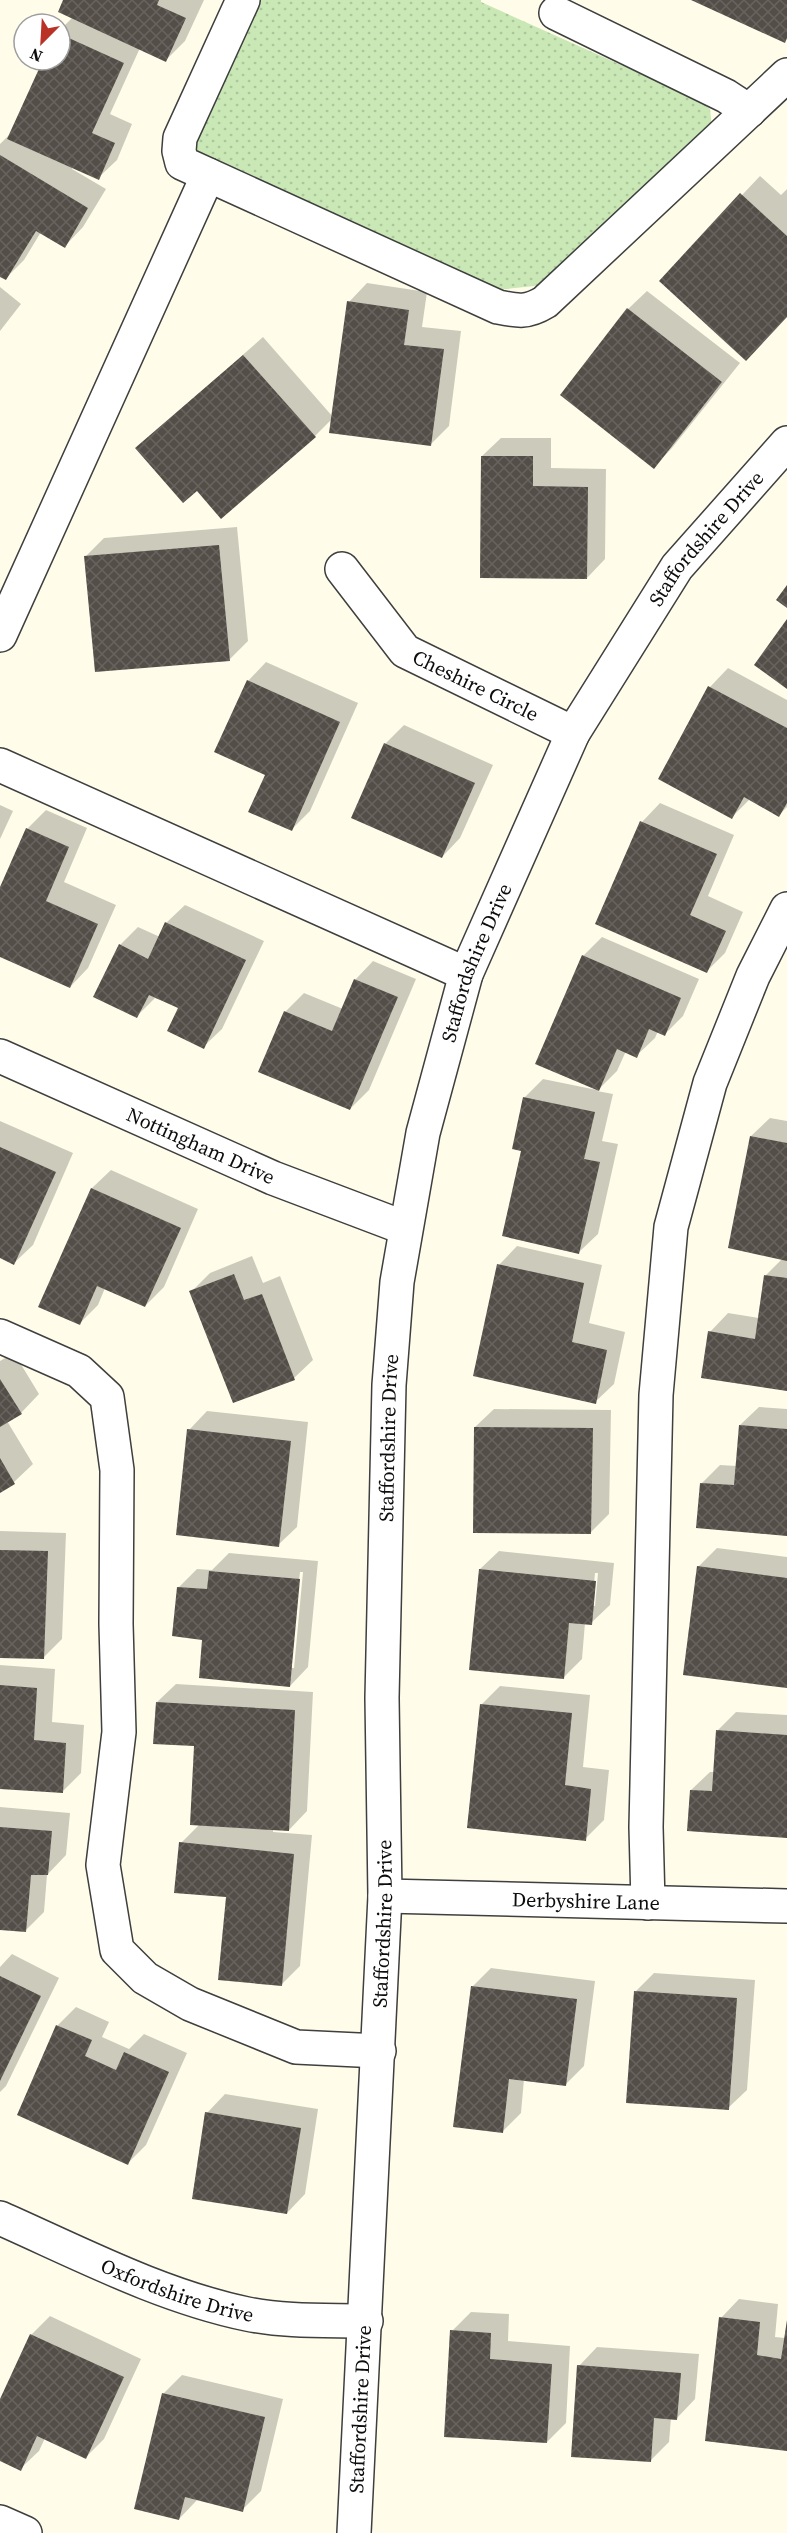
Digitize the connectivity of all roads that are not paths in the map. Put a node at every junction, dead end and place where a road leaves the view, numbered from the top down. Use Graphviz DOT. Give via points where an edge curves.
graph roads {
  1 [pos="243,0"];
  2 [pos="556,13"];
  3 [pos="787,75"];
  4 [pos="749,111"];
  5 [pos="208,175"];
  6 [pos="787,443"];
  7 [pos="342,569"];
  8 [pos="0,635"];
  9 [pos="573,733"];
  10 [pos="0,765"];
  11 [pos="787,909"];
  12 [pos="466,974"];
  13 [pos="0,1056"];
  14 [pos="405,1228"];
  15 [pos="0,1336"];
  16 [pos="386,1896"];
  17 [pos="648,1903"];
  18 [pos="787,1906"];
  19 [pos="379,2051"];
  20 [pos="0,2218"];
  21 [pos="366,2321"];
  22 [pos="0,2522"];
  23 [pos="25,2533"];
  24 [pos="354,2533"];
  1 -- 5 [label="street" via="180,138 182,163"];
  2 -- 4 [label="street"];
  3 -- 4 [label="street"];
  4 -- 5 [label="street" via="531,311 498,308"];
  5 -- 8 [label="street"];
  6 -- 9 [label="street, Staffordshire Drive" via="677,567"];
  7 -- 9 [label="street, Cheshire Circle" via="405,651"];
  9 -- 12 [label="street, Staffordshire Drive"];
  10 -- 12 [label="street"];
  11 -- 17 [label="street" via="753,976 710,1083 671,1227 656,1395 646,1827"];
  12 -- 14 [label="street, Staffordshire Drive" via="423,1133"];
  13 -- 14 [label="street, Nottingham Drive" via="273,1178"];
  14 -- 16 [label="street, Staffordshire Drive" via="389,1385 382,1698"];
  15 -- 19 [label="street" via="79,1371 107,1397 117,1470 119,1732 103,1865 117,1950 145,1978 190,2004 296,2047"];
  16 -- 17 [label="street, Derbyshire Lane"];
  16 -- 19 [label="street, Staffordshire Drive"];
  17 -- 18 [label="street, Derbyshire Lane"];
  19 -- 21 [label="street, Staffordshire Drive"];
  20 -- 21 [label="street, Oxfordshire Drive" via="168,2292 248,2314"];
  21 -- 24 [label="street, Staffordshire Drive"];
  22 -- 23 [label="street"];
}
